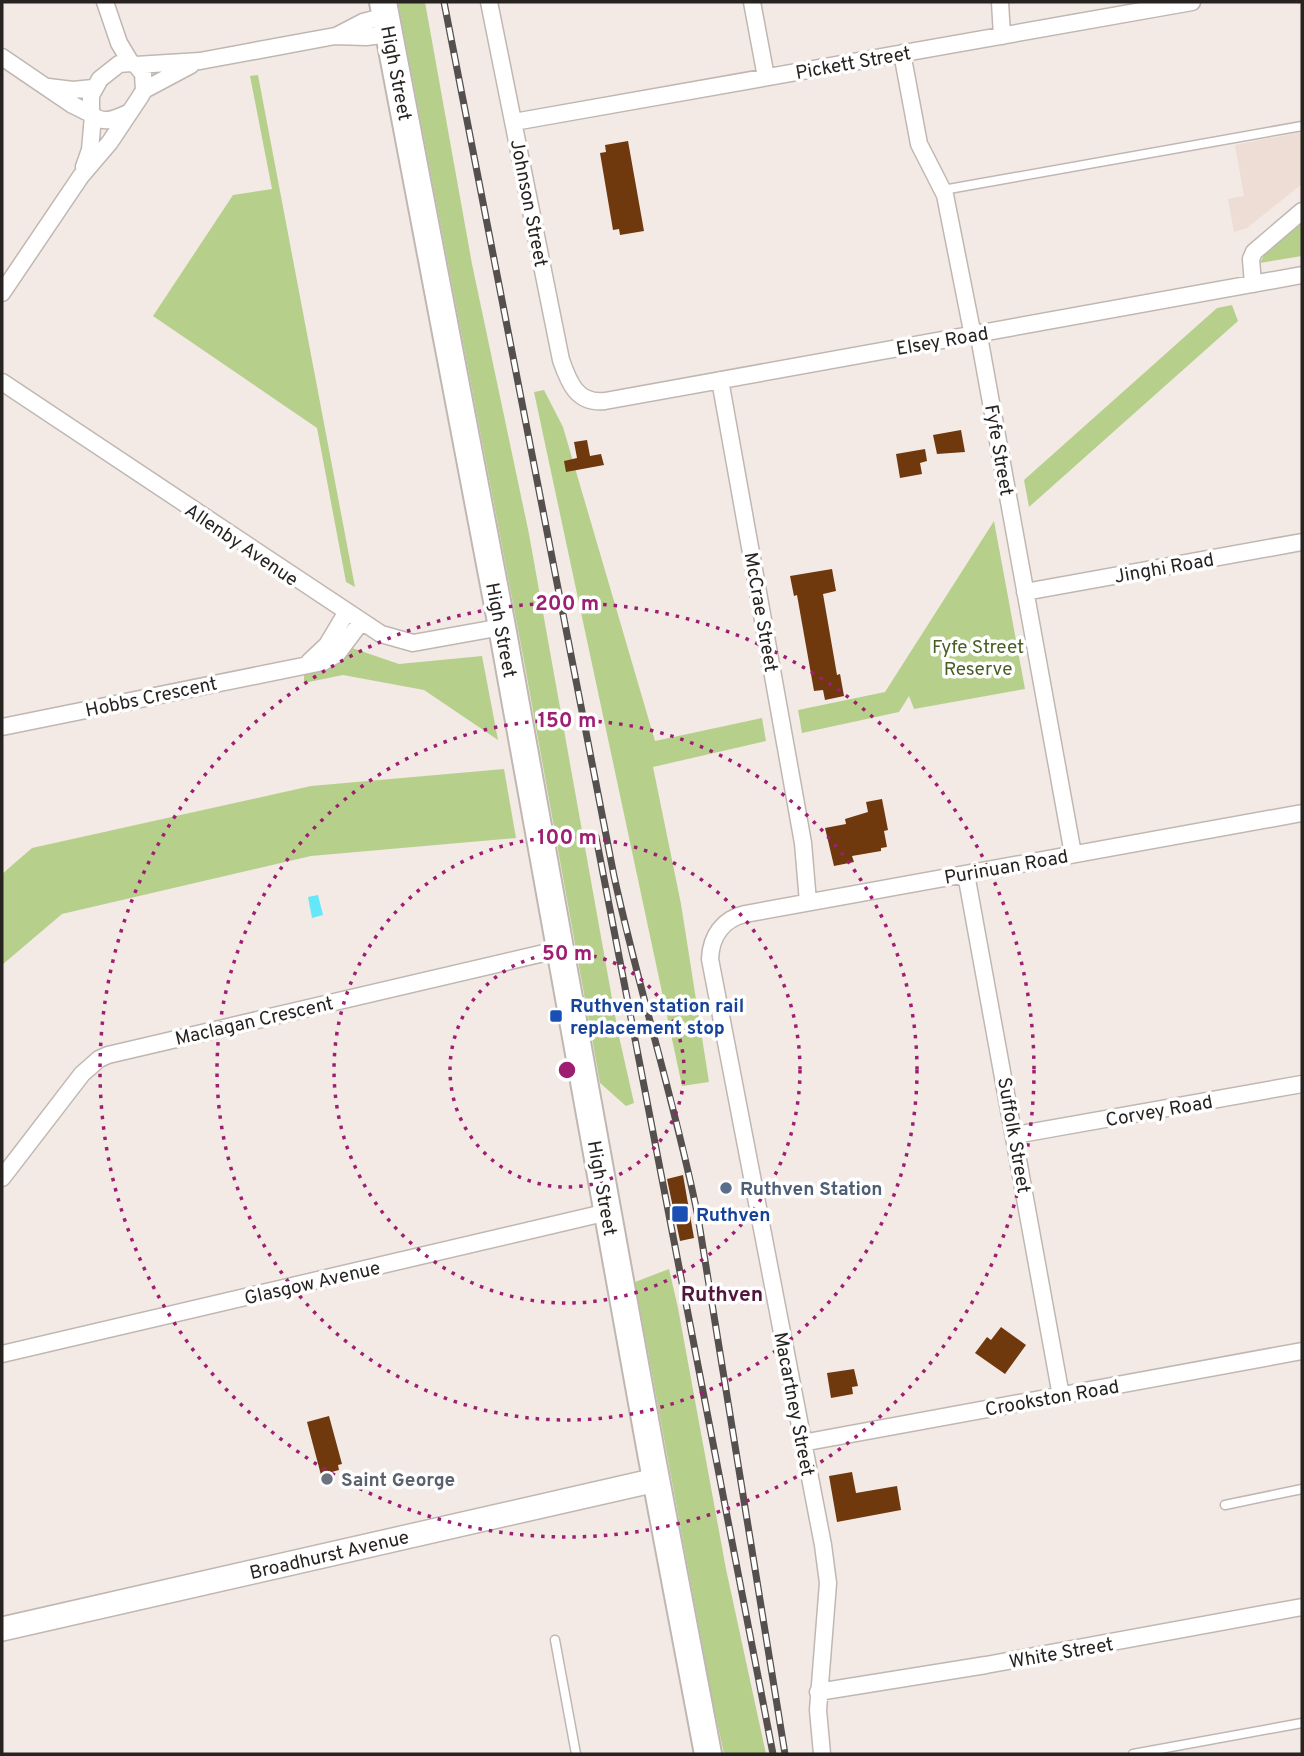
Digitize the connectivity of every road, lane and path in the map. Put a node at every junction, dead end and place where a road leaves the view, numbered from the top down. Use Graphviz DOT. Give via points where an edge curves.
graph roads {
  1 [pos="489,2"];
  2 [pos="752,2"];
  3 [pos="1000,2"];
  4 [pos="1192,2"];
  5 [pos="107,9"];
  6 [pos="386,17"];
  7 [pos="1002,36"];
  8 [pos="902,53"];
  9 [pos="2,57"];
  10 [pos="200,61"];
  11 [pos="134,64"];
  12 [pos="109,70"];
  13 [pos="766,77"];
  14 [pos="45,87"];
  15 [pos="93,88"];
  16 [pos="144,90"];
  17 [pos="128,113"];
  18 [pos="92,115"];
  19 [pos="514,122"];
  20 [pos="1302,126"];
  21 [pos="81,176"];
  22 [pos="943,190"];
  23 [pos="1302,211"];
  24 [pos="1302,275"];
  25 [pos="1254,284"];
  26 [pos="2,293"];
  27 [pos="976,334"];
  28 [pos="720,380"];
  29 [pos="2,382"];
  30 [pos="582,398"];
  31 [pos="1302,542"];
  32 [pos="1025,593"];
  33 [pos="346,612"];
  34 [pos="361,622"];
  35 [pos="502,627"];
  36 [pos="301,666"];
  37 [pos="2,727"];
  38 [pos="1302,813"];
  39 [pos="1073,854"];
  40 [pos="966,873"];
  41 [pos="814,901"];
  42 [pos="716,933"];
  43 [pos="561,948"];
  44 [pos="1302,1084"];
  45 [pos="1015,1135"];
  46 [pos="2,1178"];
  47 [pos="608,1212"];
  48 [pos="6,1350"];
  49 [pos="1302,1351"];
  50 [pos="1061,1396"];
  51 [pos="802,1443"];
  52 [pos="656,1480"];
  53 [pos="1302,1489"];
  54 [pos="1225,1505"];
  55 [pos="1302,1606"];
  56 [pos="2,1629"];
  57 [pos="555,1640"];
  58 [pos="818,1692"];
  59 [pos="1302,1723"];
  60 [pos="576,1754"];
  61 [pos="708,1754"];
  62 [pos="822,1754"];
  63 [pos="1133,1754"];
  1 -- 19 [label="street, Johnson Street"];
  2 -- 13 [label="street"];
  3 -- 7 [label="street"];
  4 -- 7 [label="street, Pickett Street"];
  5 -- 11 [label="street" via="119,43"];
  5 -- 12 [label="street"];
  6 -- 10 [label="street" via="366,37 335,36"];
  6 -- 35 [label="main road, High Street"];
  7 -- 8 [label="street, Pickett Street"];
  8 -- 13 [label="street, Pickett Street"];
  8 -- 22 [label="street, Fyfe Street" via="919,144"];
  9 -- 14 [label="street"];
  10 -- 11 [label="street"];
  10 -- 16 [label="street"];
  11 -- 12 [label="street" via="119,64"];
  11 -- 16 [label="street" via="143,74"];
  12 -- 15 [label="street"];
  13 -- 19 [label="street, Pickett Street"];
  14 -- 15 [label="street"];
  14 -- 18 [label="street"];
  15 -- 18 [label="street"];
  16 -- 17 [label="street"];
  17 -- 18 [label="street" via="103,121"];
  17 -- 21 [label="street"];
  18 -- 21 [label="street" via="90,150"];
  19 -- 30 [label="street, Johnson Street" via="561,360 571,386"];
  20 -- 22 [label="lane"];
  21 -- 26 [label="street"];
  22 -- 27 [label="street, Fyfe Street"];
  23 -- 25 [label="street" via="1254,252"];
  24 -- 25 [label="street, Elsey Road"];
  25 -- 27 [label="street, Elsey Road"];
  27 -- 28 [label="street, Elsey Road"];
  27 -- 32 [label="street, Fyfe Street"];
  28 -- 30 [label="street, Elsey Road" via="605,401"];
  28 -- 41 [label="street, McCrae Street"];
  29 -- 33 [label="street, Allenby Avenue"];
  31 -- 32 [label="street, Jinghi Road"];
  32 -- 39 [label="street, Fyfe Street"];
  33 -- 34 [label="street, Allenby Avenue"];
  33 -- 36 [label="street, Hobbs Crescent" via="327,645"];
  34 -- 35 [label="street, Allenby Avenue" via="381,635 413,643"];
  34 -- 36 [label="street, Hobbs Crescent" via="337,654"];
  35 -- 43 [label="main road, High Street"];
  36 -- 37 [label="street, Hobbs Crescent"];
  38 -- 39 [label="street, Purinuan Road"];
  39 -- 40 [label="street, Purinuan Road"];
  40 -- 41 [label="street, Purinuan Road"];
  40 -- 45 [label="street, Suffolk Street"];
  41 -- 42 [label="street, Purinuan Road" via="738,915"];
  42 -- 51 [label="street, Macartney Street" via="710,958"];
  43 -- 46 [label="street, Maclagan Crescent" via="108,1055 82,1074"];
  43 -- 47 [label="main road, High Street"];
  44 -- 45 [label="street, Corvey Road"];
  45 -- 50 [label="street, Suffolk Street"];
  47 -- 48 [label="street, Glasgow Avenue"];
  47 -- 52 [label="main road, High Street"];
  49 -- 50 [label="street, Crookston Road"];
  50 -- 51 [label="street, Crookston Road"];
  51 -- 58 [label="street, Macartney Street" via="828,1583"];
  52 -- 56 [label="street, Broadhurst Avenue"];
  52 -- 61 [label="main road, High Street"];
  53 -- 54 [label="lane"];
  55 -- 58 [label="street, White Street"];
  57 -- 60 [label="lane"];
  58 -- 62 [label="street, Macartney Street"];
  59 -- 63 [label="lane"];
}
